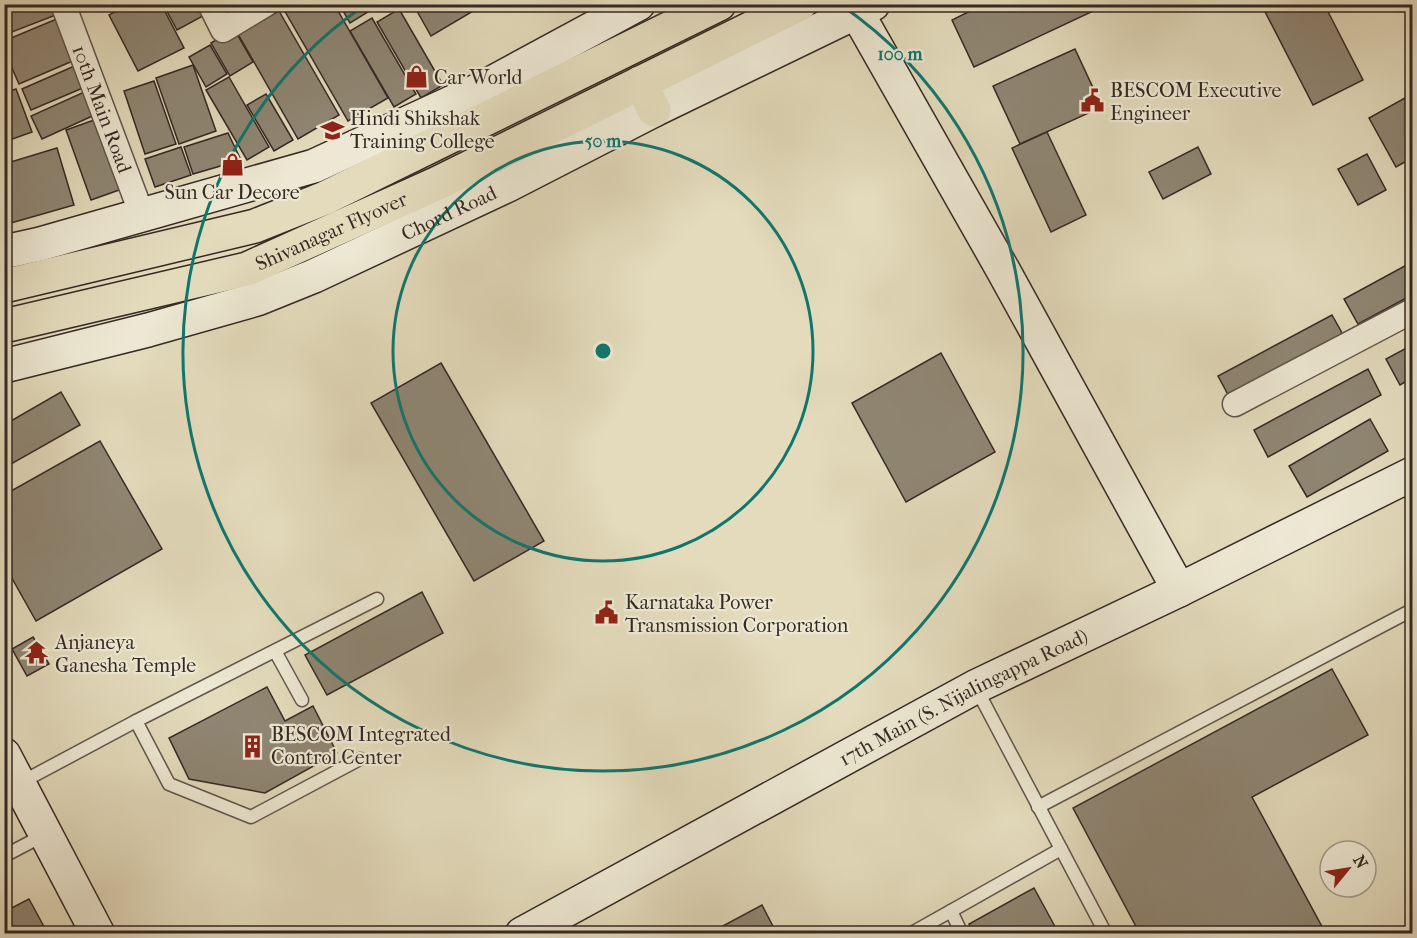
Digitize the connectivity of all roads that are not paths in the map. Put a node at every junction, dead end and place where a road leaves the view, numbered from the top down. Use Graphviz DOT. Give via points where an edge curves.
graph roads {
  1 [pos="63,4"];
  2 [pos="210,4"];
  3 [pos="266,4"];
  4 [pos="638,4"];
  5 [pos="800,4"];
  6 [pos="865,9"];
  7 [pos="707,10"];
  8 [pos="647,97"];
  9 [pos="142,215"];
  10 [pos="4,252"];
  11 [pos="4,286"];
  12 [pos="1413,311"];
  13 [pos="4,326"];
  14 [pos="4,366"];
  15 [pos="1235,404"];
  16 [pos="1413,474"];
  17 [pos="1179,590"];
  18 [pos="377,599"];
  19 [pos="1413,610"];
  20 [pos="275,651"];
  21 [pos="975,687"];
  22 [pos="302,700"];
  23 [pos="136,721"];
  24 [pos="360,759"];
  25 [pos="12,769"];
  26 [pos="1038,807"];
  27 [pos="45,835"];
  28 [pos="1061,849"];
  29 [pos="4,856"];
  30 [pos="951,911"];
  31 [pos="98,933"];
  32 [pos="522,933"];
  33 [pos="910,933"];
  34 [pos="962,933"];
  35 [pos="1106,933"];
  1 -- 9 [label="street, 10th Main Road"];
  2 -- 3 [label="street" via="223,30"];
  4 -- 9 [label="street" via="479,90 314,166"];
  5 -- 8 [label="main road, Shivanagar Flyover" via="713,47"];
  6 -- 8 [label="street, Chord Road"];
  6 -- 17 [label="street"];
  7 -- 11 [label="main road, Shivanagar Flyover" via="325,198 255,226"];
  8 -- 13 [label="main road, Shivanagar Flyover" via="247,270"];
  8 -- 14 [label="street, Chord Road" via="508,185 314,276 266,295 148,330"];
  9 -- 10 [label="street"];
  12 -- 15 [label="street"];
  16 -- 17 [label="street, 17th Main (S. Nijalingappa Road)"];
  17 -- 21 [label="street, 17th Main (S. Nijalingappa Road)"];
  18 -- 20 [label="lane"];
  19 -- 26 [label="lane"];
  20 -- 22 [label="lane"];
  20 -- 23 [label="lane"];
  21 -- 26 [label="lane"];
  21 -- 32 [label="street, 17th Main (S. Nijalingappa Road)"];
  23 -- 24 [label="lane" via="169,784 251,816"];
  23 -- 25 [label="lane"];
  25 -- 27 [label="street"];
  26 -- 28 [label="lane"];
  27 -- 29 [label="lane"];
  27 -- 31 [label="street"];
  28 -- 30 [label="lane"];
  28 -- 35 [label="lane"];
  30 -- 33 [label="lane"];
  30 -- 34 [label="lane"];
}
